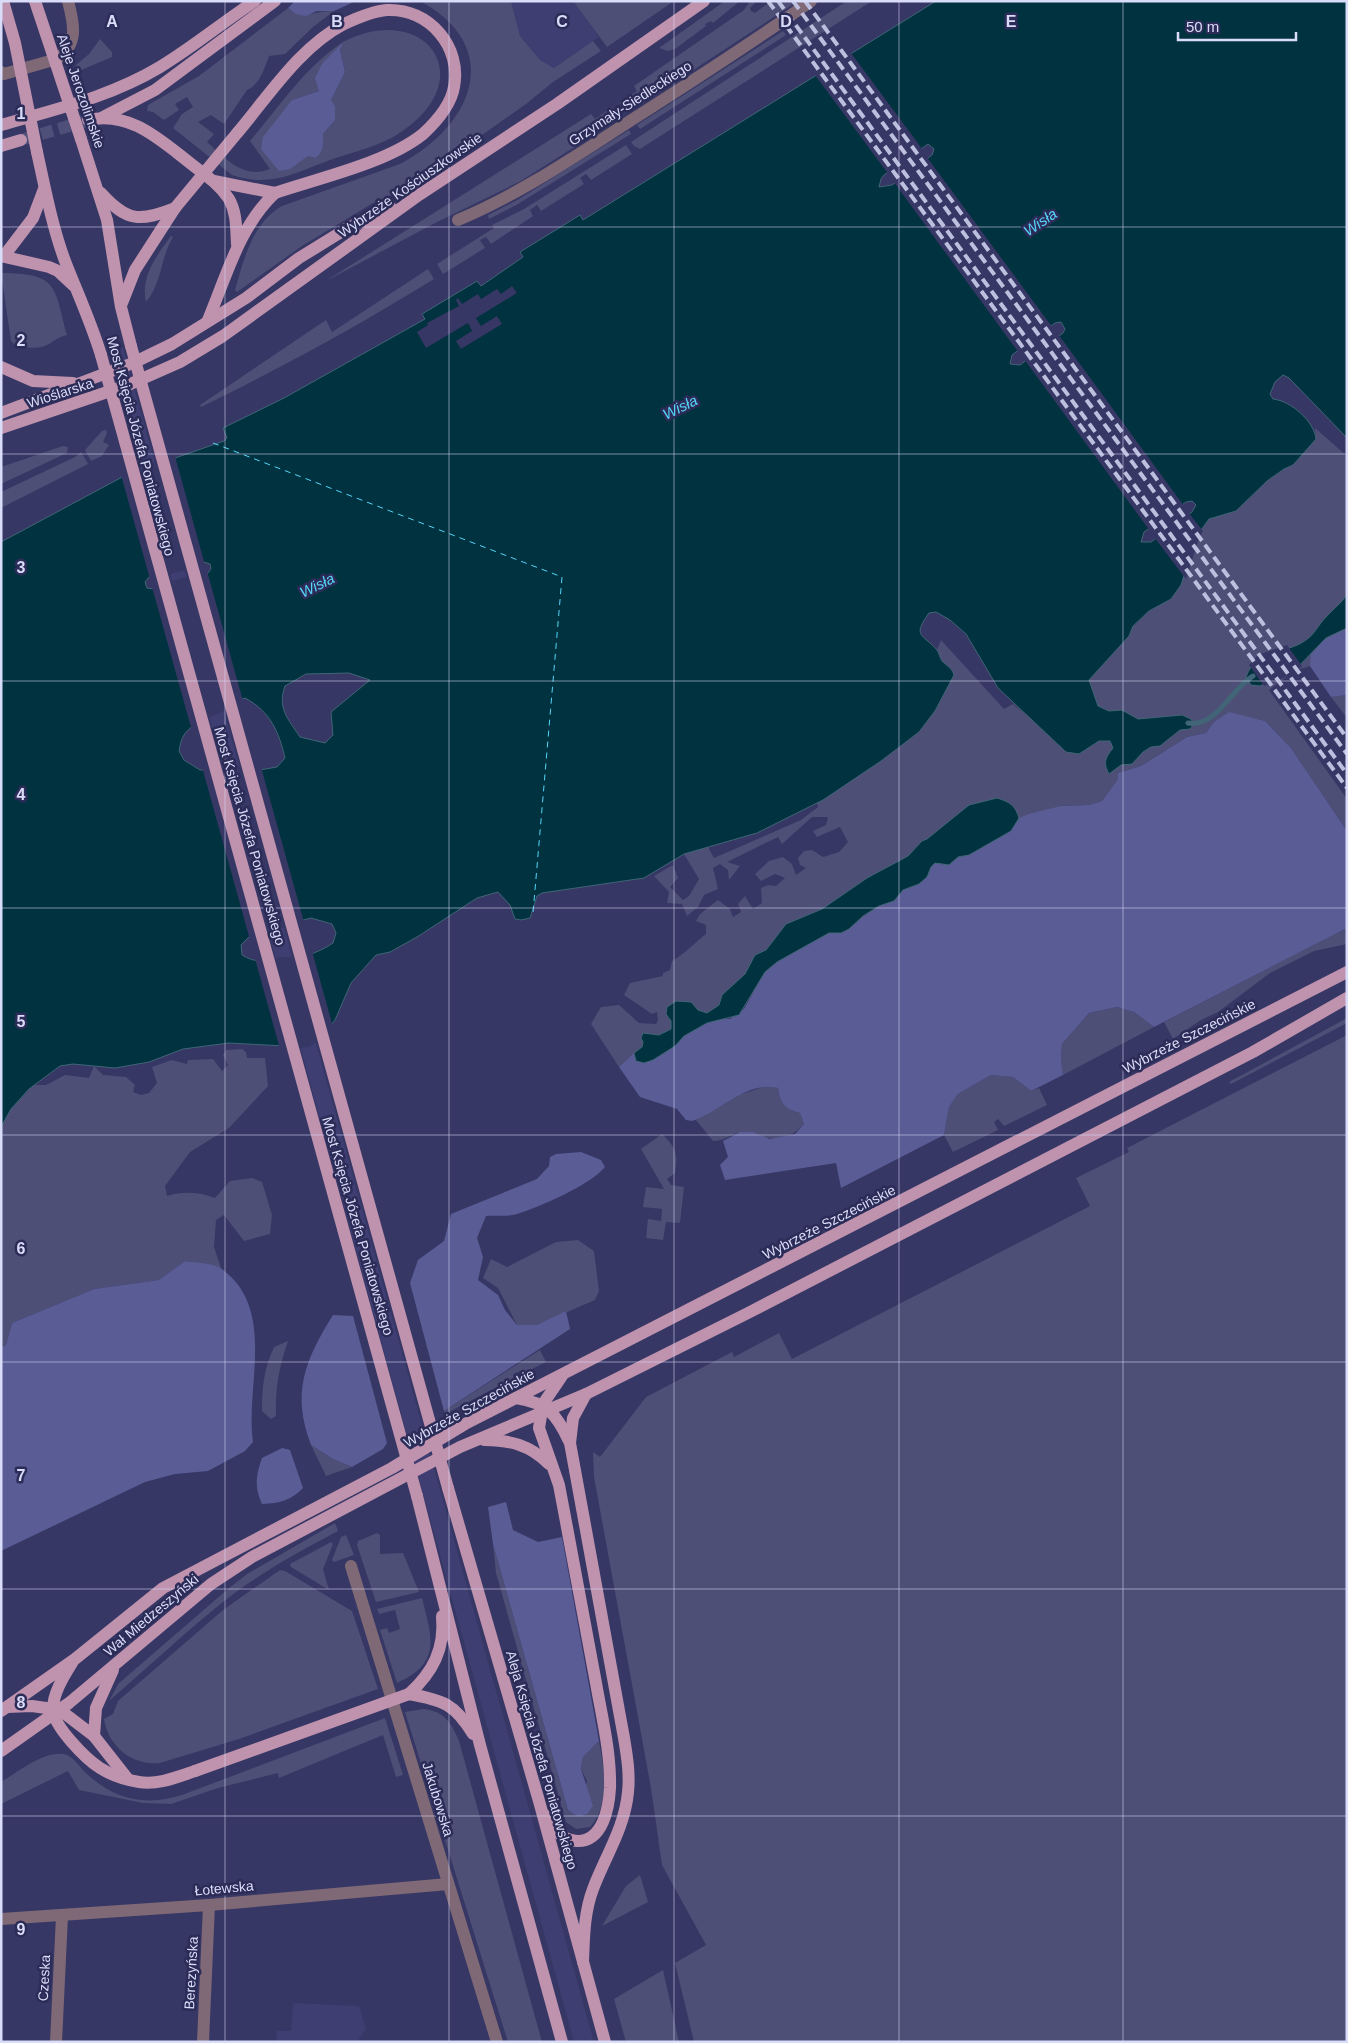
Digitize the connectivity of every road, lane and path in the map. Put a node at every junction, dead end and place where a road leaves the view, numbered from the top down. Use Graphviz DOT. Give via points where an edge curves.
graph roads {
  1 [pos="3,1"];
  2 [pos="35,1"];
  3 [pos="68,1"];
  4 [pos="255,1"];
  5 [pos="275,1"];
  6 [pos="704,1"];
  7 [pos="811,1"];
  8 [pos="1,72"];
  9 [pos="103,117"];
  10 [pos="88,120"];
  11 [pos="1,125"];
  12 [pos="21,140"];
  13 [pos="1,146"];
  14 [pos="214,181"];
  15 [pos="44,187"];
  16 [pos="100,191"];
  17 [pos="275,193"];
  18 [pos="420,195"];
  19 [pos="175,208"];
  20 [pos="458,220"];
  21 [pos="237,244"];
  22 [pos="2,256"];
  23 [pos="79,290"];
  24 [pos="121,307"];
  25 [pos="208,320"];
  26 [pos="1,367"];
  27 [pos="76,383"];
  28 [pos="128,386"];
  29 [pos="1,413"];
  30 [pos="1,428"];
  31 [pos="1347,972"];
  32 [pos="1347,998"];
  33 [pos="563,1374"];
  34 [pos="586,1394"];
  35 [pos="516,1398"];
  36 [pos="544,1409"];
  37 [pos="478,1440"];
  38 [pos="570,1443"];
  39 [pos="552,1467"];
  40 [pos="448,1488"];
  41 [pos="327,1502"];
  42 [pos="434,1562"];
  43 [pos="350,1566"];
  44 [pos="75,1659"];
  45 [pos="117,1664"];
  46 [pos="410,1694"];
  47 [pos="4,1709"];
  48 [pos="56,1711"];
  49 [pos="25,1735"];
  50 [pos="69,1737"];
  51 [pos="97,1741"];
  52 [pos="480,1745"];
  53 [pos="1,1751"];
  54 [pos="128,1779"];
  55 [pos="539,1801"];
  56 [pos="448,1884"];
  57 [pos="209,1905"];
  58 [pos="62,1916"];
  59 [pos="1,1919"];
  60 [pos="583,1962"];
  61 [pos="56,2042"];
  62 [pos="202,2042"];
  63 [pos="497,2042"];
  64 [pos="562,2042"];
  65 [pos="605,2042"];
  1 -- 15 [label="main road, bridge" via="15,43"];
  2 -- 16 [label="main road, Aleje Jerozolimskie, bridge"];
  3 -- 8 [label="street" via="74,36 65,54 4,74"];
  4 -- 11 [label="main road" via="159,67 131,82 84,102"];
  5 -- 9 [label="main road" via="155,90"];
  6 -- 18 [label="main road, Wybrzeże Kościuszkowskie"];
  7 -- 20 [label="street, Grzymały-Siedleckiego" via="537,181"];
  9 -- 10 [label="main road"];
  9 -- 14 [label="main road" via="146,129"];
  12 -- 13 [label="main road"];
  14 -- 17 [label="main road"];
  14 -- 21 [label="main road" via="230,201"];
  15 -- 22 [label="main road" via="34,218"];
  15 -- 23 [label="main road, Most Księcia Józefa Poniatowskiego" via="65,261"];
  16 -- 19 [label="main road" via="116,210 137,218"];
  16 -- 24 [label="main road, Most Księcia Józefa Poniatowskiego" via="112,241"];
  17 -- 19 [label="main road, bridge" via="388,154 432,126 450,98 454,84 454,60 442,35 423,18 400,10 372,13 344,24 310,49"];
  17 -- 21 [label="main road" via="261,207"];
  18 -- 25 [label="main road" via="346,229 299,258 246,298"];
  18 -- 28 [label="main road, Wybrzeże Kościuszkowskie" via="224,336 180,362"];
  19 -- 24 [label="main road" via="135,270"];
  21 -- 25 [label="main road"];
  22 -- 23 [label="main road" via="58,271"];
  23 -- 42 [label="main road, Most Księcia Józefa Poniatowskiego, bridge" via="101,355"];
  24 -- 40 [label="main road, Most Księcia Józefa Poniatowskiego, bridge"];
  25 -- 27 [label="main road" via="155,352"];
  26 -- 27 [label="main road" via="33,381"];
  27 -- 29 [label="main road"];
  28 -- 30 [label="main road, Wioślarska"];
  31 -- 33 [label="main road, Wybrzeże Szczecińskie"];
  32 -- 34 [label="main road" via="1253,1052"];
  33 -- 35 [label="main road, Wybrzeże Szczecińskie"];
  33 -- 36 [label="main road"];
  34 -- 36 [label="main road"];
  34 -- 38 [label="main road" via="573,1418"];
  35 -- 36 [label="main road"];
  35 -- 41 [label="main road, Wybrzeże Szczecińskie"];
  36 -- 37 [label="main road"];
  36 -- 38 [label="main road"];
  36 -- 39 [label="main road" via="539,1428"];
  37 -- 39 [label="main road" via="515,1442 540,1455"];
  37 -- 45 [label="main road, Wał Miedzeszyński" via="252,1557 211,1584"];
  38 -- 60 [label="main road" via="628,1766 628,1793 620,1830 592,1892 584,1921"];
  39 -- 55 [label="main road" via="559,1485 608,1751 610,1790 600,1829 582,1841 567,1840 555,1830"];
  40 -- 55 [label="main road, Aleja Księcia Józefa Poniatowskiego"];
  41 -- 44 [label="main road, Wał Miedzeszyński" via="163,1588"];
  42 -- 46 [label="main road" via="443,1627 442,1643 429,1674"];
  42 -- 52 [label="main road"];
  43 -- 56 [label="street, Jakubowska"];
  44 -- 47 [label="main road, Wał Miedzeszyński"];
  44 -- 48 [label="main road" via="56,1692"];
  45 -- 48 [label="main road, Wał Miedzeszyński"];
  45 -- 51 [label="main road" via="96,1708"];
  46 -- 52 [label="main road" via="436,1699 458,1712"];
  46 -- 54 [label="main road, bridge" via="171,1780 148,1782"];
  47 -- 48 [label="main road"];
  48 -- 49 [label="main road, Wał Miedzeszyński"];
  48 -- 50 [label="main road"];
  48 -- 51 [label="main road"];
  49 -- 50 [label="main road" via="48,1730"];
  49 -- 53 [label="main road, Wał Miedzeszyński"];
  50 -- 54 [label="main road" via="86,1758 100,1768"];
  51 -- 54 [label="main road"];
  52 -- 64 [label="main road"];
  55 -- 60 [label="main road, Aleja Księcia Józefa Poniatowskiego"];
  56 -- 57 [label="street, Łotewska"];
  56 -- 63 [label="street, Jakubowska"];
  57 -- 58 [label="street, Łotewska"];
  57 -- 62 [label="street, Berezyńska"];
  58 -- 59 [label="street, Łotewska"];
  58 -- 61 [label="street, Czeska"];
  60 -- 65 [label="main road, Aleja Księcia Józefa Poniatowskiego"];
}
